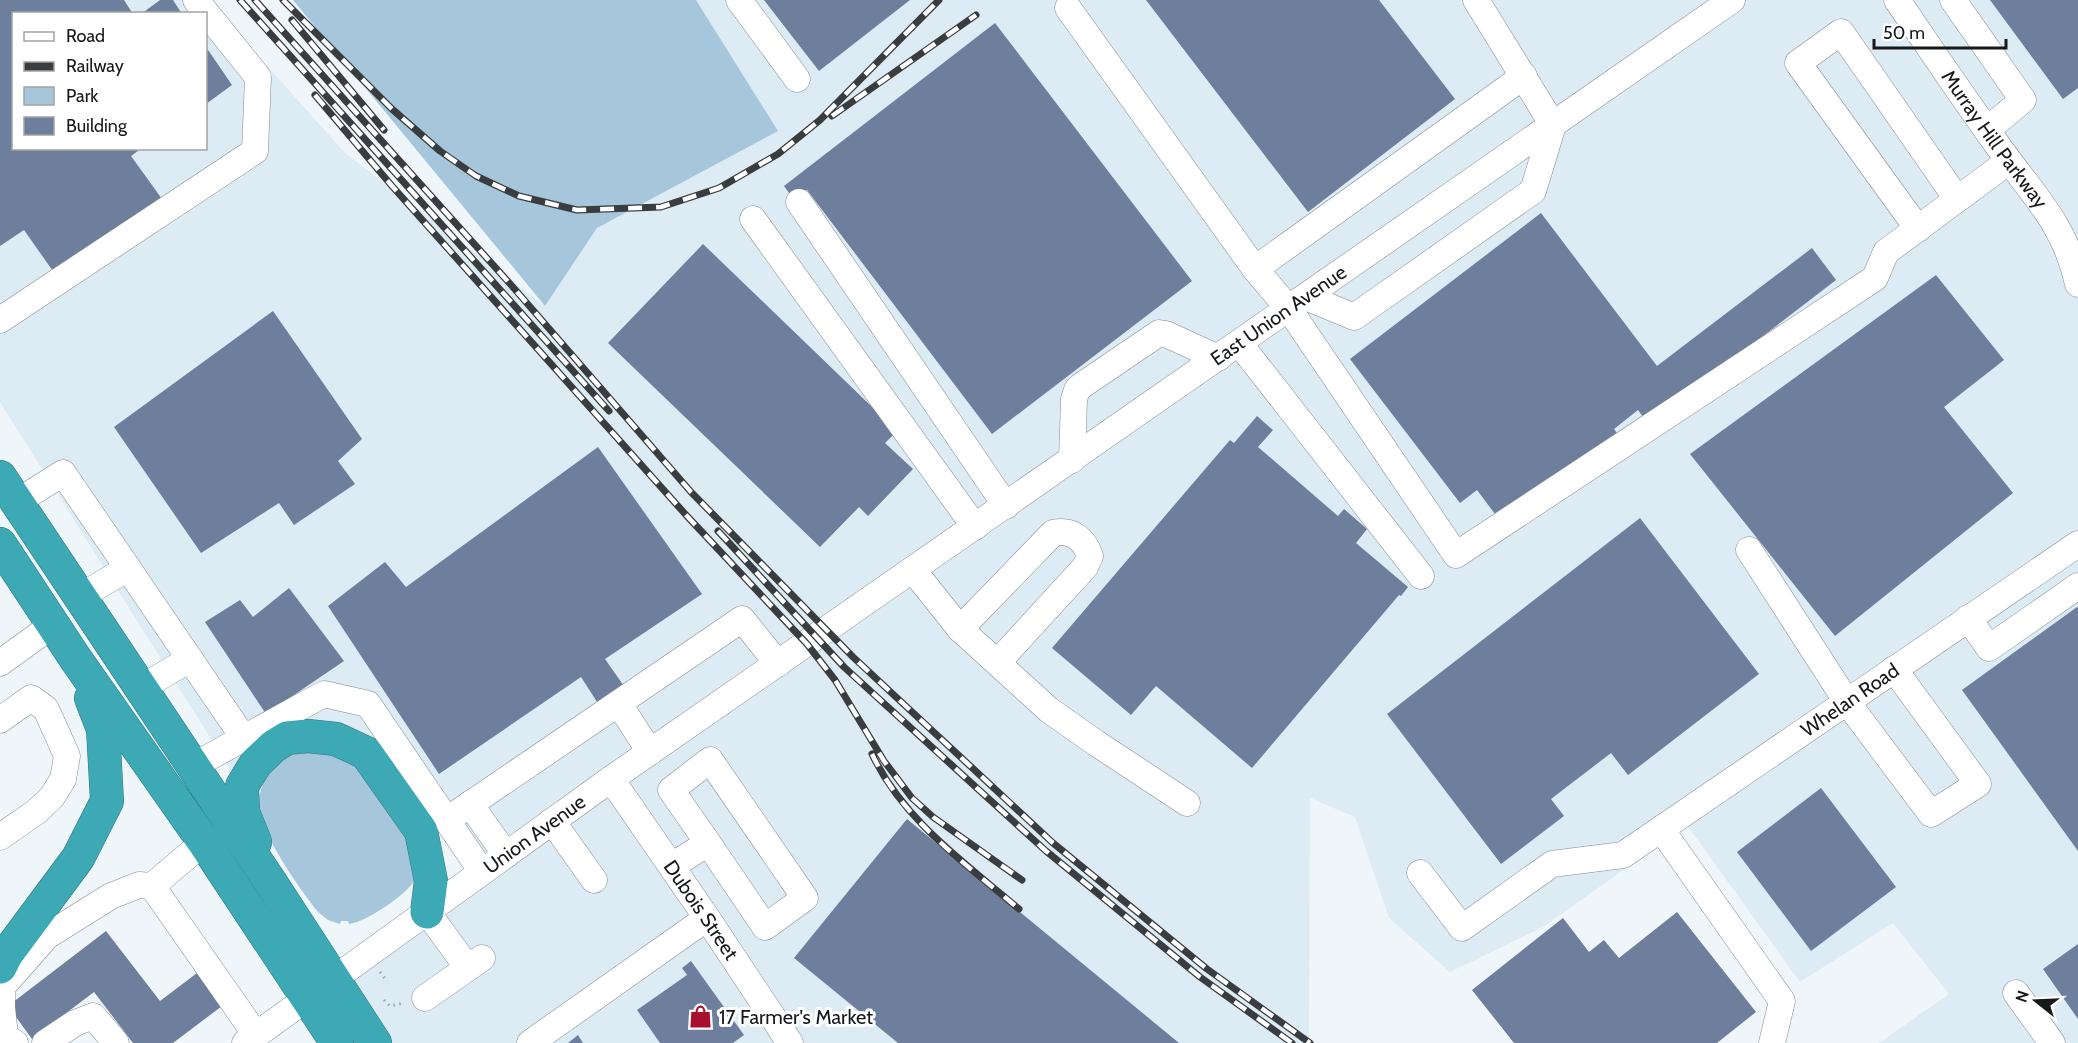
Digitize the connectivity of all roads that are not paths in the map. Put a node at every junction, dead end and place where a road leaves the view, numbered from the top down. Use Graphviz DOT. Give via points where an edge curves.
graph roads {
  1 [pos="196,0"];
  2 [pos="739,0"];
  3 [pos="1476,0"];
  4 [pos="1732,0"];
  5 [pos="1897,0"];
  6 [pos="1953,0"];
  7 [pos="1068,8"];
  8 [pos="206,12"];
  9 [pos="207,14"];
  10 [pos="1524,76"];
  11 [pos="797,79"];
  12 [pos="1553,125"];
  13 [pos="1987,130"];
  14 [pos="2009,161"];
  15 [pos="1958,199"];
  16 [pos="799,202"];
  17 [pos="753,219"];
  18 [pos="1918,229"];
  19 [pos="1255,268"];
  20 [pos="2078,284"];
  21 [pos="1297,303"];
  22 [pos="0,320"];
  23 [pos="1228,351"];
  24 [pos="1072,460"];
  25 [pos="8,489"];
  26 [pos="1006,506"];
  27 [pos="975,527"];
  28 [pos="0,544"];
  29 [pos="2078,544"];
  30 [pos="1749,550"];
  31 [pos="128,568"];
  32 [pos="913,570"];
  33 [pos="1421,576"];
  34 [pos="2078,586"];
  35 [pos="80,597"];
  36 [pos="1968,618"];
  37 [pos="54,624"];
  38 [pos="960,628"];
  39 [pos="827,630"];
  40 [pos="75,657"];
  41 [pos="190,659"];
  42 [pos="0,663"];
  43 [pos="998,663"];
  44 [pos="778,664"];
  45 [pos="1894,669"];
  46 [pos="141,688"];
  47 [pos="1847,702"];
  48 [pos="619,704"];
  49 [pos="0,720"];
  50 [pos="243,737"];
  51 [pos="650,752"];
  52 [pos="193,766"];
  53 [pos="611,779"];
  54 [pos="1187,803"];
  55 [pos="470,804"];
  56 [pos="447,820"];
  57 [pos="552,821"];
  58 [pos="1661,829"];
  59 [pos="0,837"];
  60 [pos="204,842"];
  61 [pos="708,843"];
  62 [pos="506,855"];
  63 [pos="672,866"];
  64 [pos="482,872"];
  65 [pos="1420,873"];
  66 [pos="594,880"];
  67 [pos="271,883"];
  68 [pos="152,886"];
  69 [pos="427,912"];
  70 [pos="707,918"];
  71 [pos="0,967"];
  72 [pos="334,979"];
  73 [pos="2016,993"];
  74 [pos="307,998"];
  75 [pos="425,998"];
  76 [pos="250,1039"];
  77 [pos="15,1043"];
  78 [pos="45,1043"];
  79 [pos="116,1043"];
  80 [pos="337,1043"];
  81 [pos="375,1043"];
  82 [pos="530,1043"];
  83 [pos="790,1043"];
  84 [pos="1773,1043"];
  85 [pos="2052,1043"];
  1 -- 8 [label="street"];
  2 -- 11 [label="street"];
  3 -- 10 [label="street"];
  4 -- 12 [label="street, East Union Avenue"];
  5 -- 13 [label="street, Murray Hill Parkway"];
  6 -- 13 [label="street" via="2023,100"];
  7 -- 19 [label="street"];
  9 -- 22 [label="street" via="258,77 255,151"];
  10 -- 12 [label="street"];
  10 -- 19 [label="street"];
  12 -- 21 [label="street, East Union Avenue"];
  12 -- 21 [label="street" via="1533,191 1353,317"];
  13 -- 14 [label="street, Murray Hill Parkway"];
  14 -- 15 [label="street"];
  14 -- 20 [label="street, Murray Hill Parkway" via="2065,241"];
  15 -- 18 [label="street"];
  15 -- 18 [label="street" via="1841,32 1798,63"];
  16 -- 26 [label="street"];
  17 -- 27 [label="street"];
  18 -- 21 [label="street" via="1886,252 1875,278 1456,555"];
  19 -- 21 [label="street"];
  21 -- 23 [label="street, East Union Avenue"];
  23 -- 24 [label="street, East Union Avenue"];
  23 -- 24 [label="street" via="1159,333 1081,386 1074,399"];
  23 -- 33 [label="street"];
  24 -- 26 [label="street, East Union Avenue"];
  25 -- 31 [label="street" via="63,473"];
  25 -- 35 [label="highway"];
  26 -- 27 [label="street, East Union Avenue"];
  27 -- 32 [label="street, East Union Avenue"];
  28 -- 37 [label="highway"];
  29 -- 36 [label="street, Whelan Road"];
  30 -- 47 [label="street"];
  31 -- 35 [label="street"];
  31 -- 41 [label="street"];
  32 -- 38 [label="street"];
  32 -- 39 [label="street, East Union Avenue"];
  34 -- 36 [label="street" via="1989,648"];
  35 -- 46 [label="highway"];
  36 -- 45 [label="street, Whelan Road"];
  37 -- 40 [label="highway"];
  37 -- 42 [label="street"];
  38 -- 43 [label="street"];
  38 -- 43 [label="street" via="1053,533 1073,533 1088,547 1090,556 1085,567"];
  39 -- 44 [label="street, Union Avenue"];
  40 -- 60 [label="highway"];
  40 -- 71 [label="highway" via="104,729 107,801 78,858"];
  41 -- 46 [label="street"];
  41 -- 50 [label="street"];
  43 -- 54 [label="street" via="1049,710"];
  44 -- 48 [label="street" via="742,619"];
  44 -- 51 [label="street, Union Avenue"];
  45 -- 47 [label="street, Whelan Road"];
  45 -- 47 [label="street" via="1978,784 1931,814"];
  46 -- 52 [label="highway"];
  47 -- 58 [label="street, Whelan Road"];
  48 -- 51 [label="street"];
  48 -- 55 [label="street"];
  49 -- 59 [label="street" via="31,698 46,709 67,756 63,779 52,796"];
  50 -- 52 [label="street"];
  50 -- 56 [label="street" via="324,694 368,704"];
  51 -- 53 [label="street, Union Avenue"];
  52 -- 67 [label="highway"];
  53 -- 57 [label="street, Union Avenue"];
  53 -- 63 [label="street, Dubois Street"];
  55 -- 56 [label="street"];
  55 -- 62 [label="street"];
  56 -- 64 [label="street"];
  57 -- 62 [label="street, Union Avenue"];
  57 -- 66 [label="street"];
  58 -- 65 [label="street, Whelan Road" via="1623,855 1552,864 1462,928"];
  58 -- 84 [label="street" via="1782,1001"];
  60 -- 68 [label="street"];
  60 -- 74 [label="highway"];
  61 -- 61 [label="street" via="671,790 710,760 805,898 765,927"];
  61 -- 63 [label="street"];
  62 -- 64 [label="street, Union Avenue"];
  63 -- 70 [label="street, Dubois Street"];
  64 -- 69 [label="street, Union Avenue"];
  67 -- 69 [label="highway" via="243,812 242,786 256,763 287,738 336,739 366,753 421,831 431,881"];
  67 -- 72 [label="highway"];
  68 -- 76 [label="street"];
  68 -- 77 [label="street" via="139,885 111,896 47,936 2,987 5,1036"];
  69 -- 72 [label="street, Union Avenue"];
  69 -- 75 [label="street" via="475,962"];
  70 -- 82 [label="street"];
  70 -- 83 [label="street, Dubois Street"];
  72 -- 74 [label="street, Union Avenue"];
  72 -- 81 [label="highway"];
  73 -- 85 [label="street"];
  74 -- 76 [label="street, Union Avenue"];
  74 -- 80 [label="highway"];
  78 -- 79 [label="street" via="93,1016"];
}
